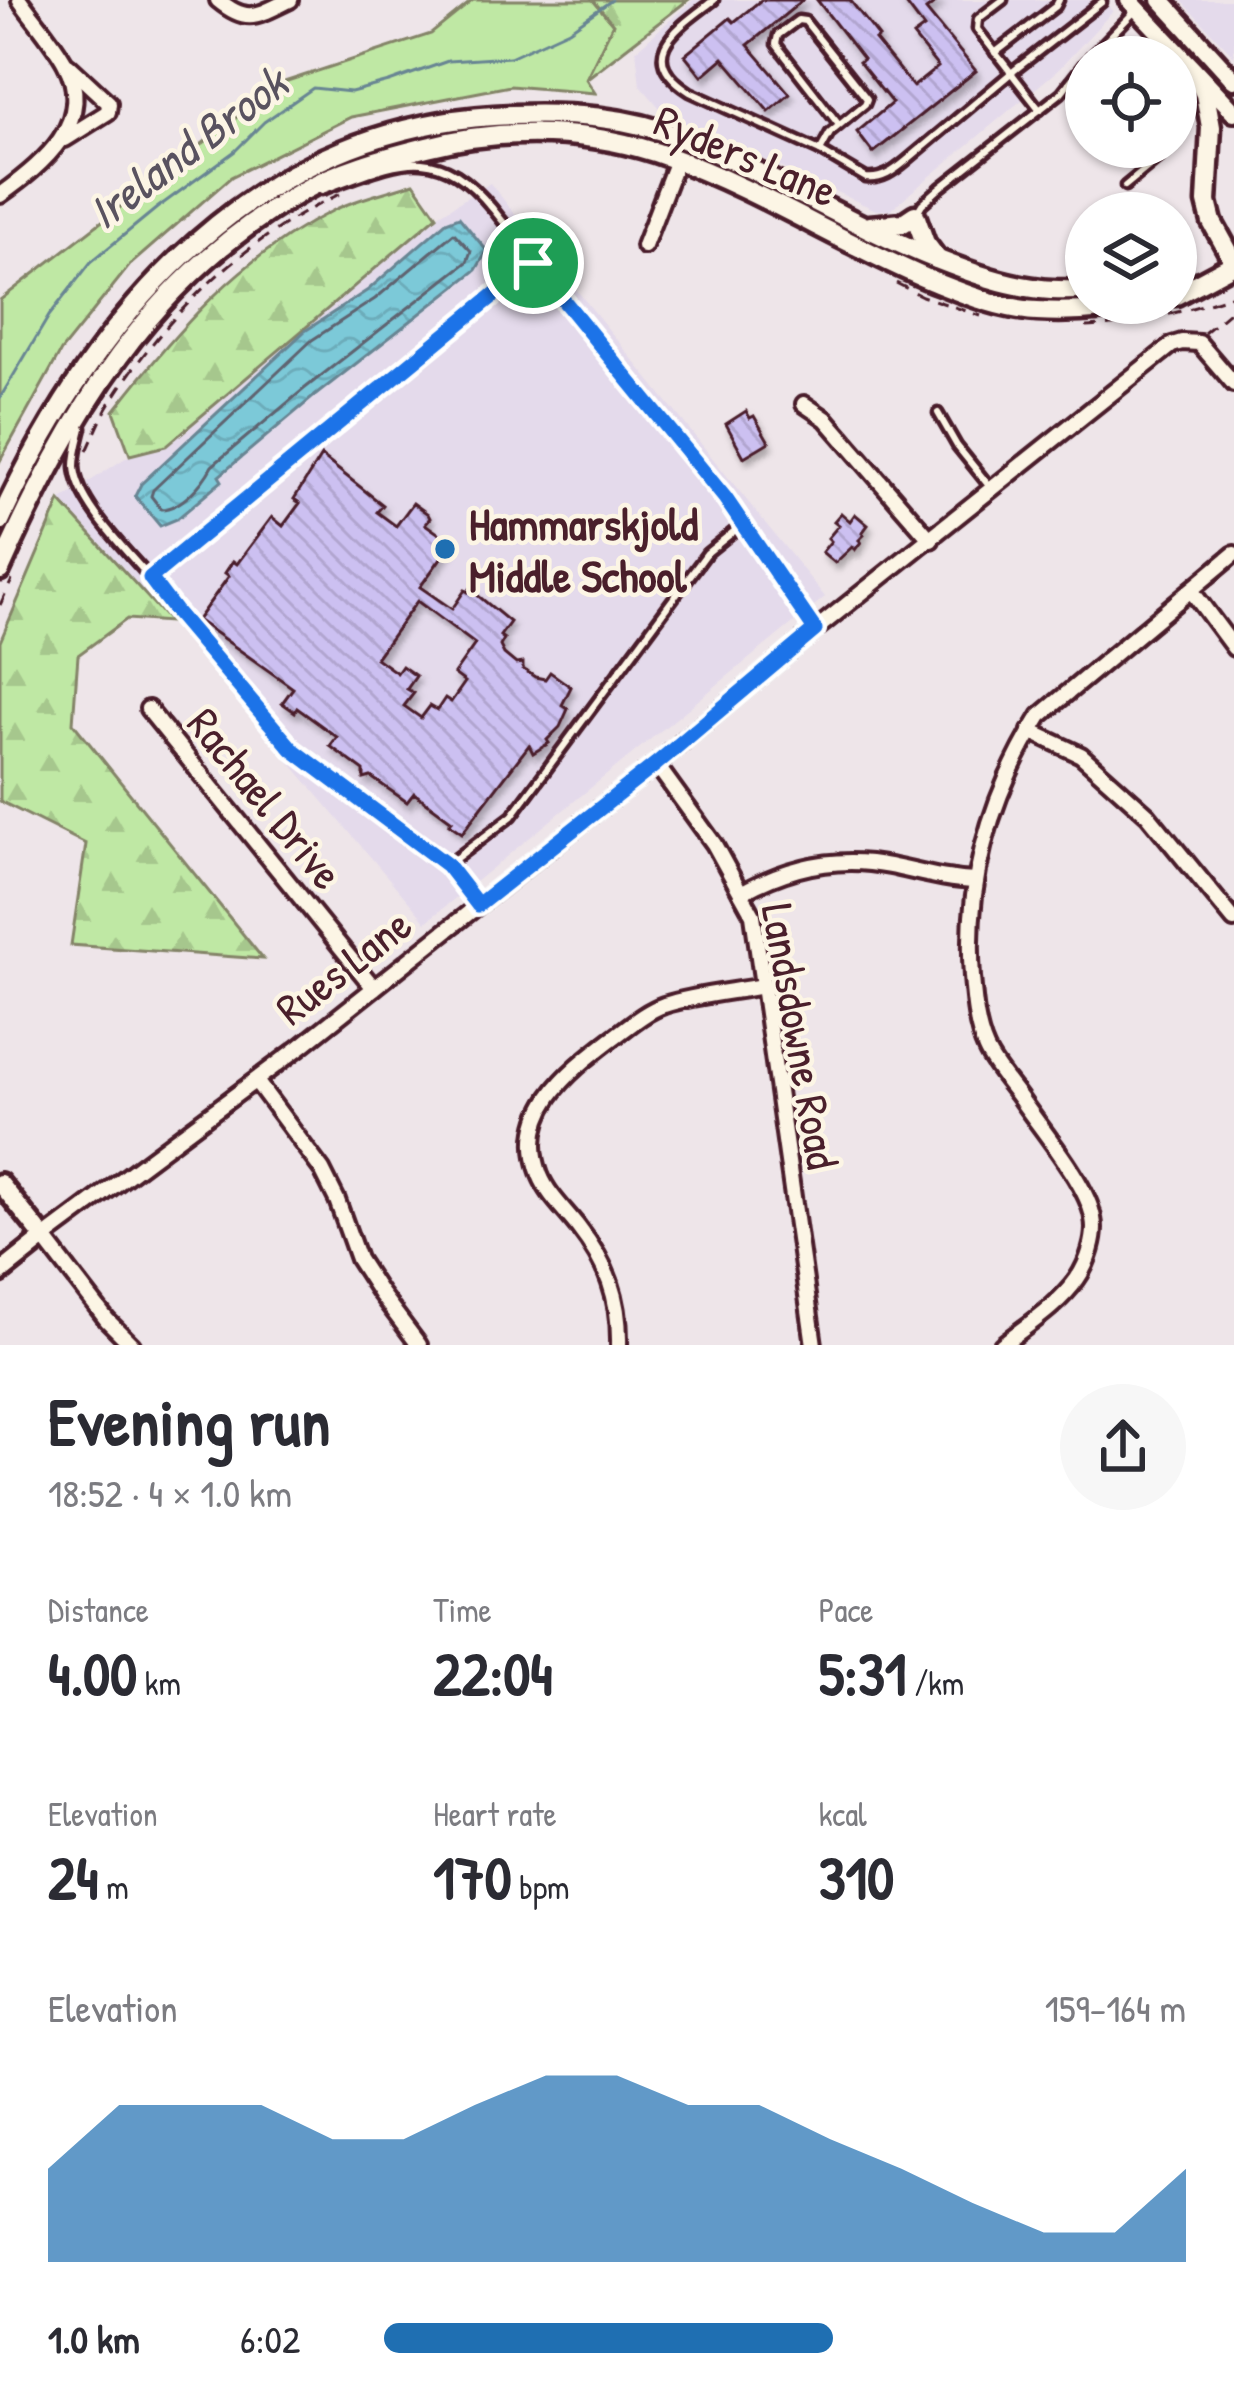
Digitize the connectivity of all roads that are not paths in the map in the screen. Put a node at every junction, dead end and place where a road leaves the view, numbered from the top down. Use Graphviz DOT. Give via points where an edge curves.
graph roads {
  1 [pos="20,0"];
  2 [pos="218,0"];
  3 [pos="290,0"];
  4 [pos="714,0"];
  5 [pos="1003,0"];
  6 [pos="1059,0"];
  7 [pos="1161,0"];
  8 [pos="1102,2"];
  9 [pos="1133,4"];
  10 [pos="1108,36"];
  11 [pos="1162,36"];
  12 [pos="995,53"];
  13 [pos="64,61"];
  14 [pos="1011,73"];
  15 [pos="1197,74"];
  16 [pos="1197,80"];
  17 [pos="1234,80"];
  18 [pos="1065,88"];
  19 [pos="1040,110"];
  20 [pos="1234,112"];
  21 [pos="839,125"];
  22 [pos="61,142"];
  23 [pos="820,151"];
  24 [pos="677,160"];
  25 [pos="1147,168"];
  26 [pos="1125,186"];
  27 [pos="0,195"];
  28 [pos="915,215"];
  29 [pos="864,226"];
  30 [pos="229,240"];
  31 [pos="644,246"];
  32 [pos="937,259"];
  33 [pos="533,263"];
  34 [pos="1234,263"];
  35 [pos="1197,273"];
  36 [pos="1197,283"];
  37 [pos="1065,290"];
  38 [pos="1065,311"];
  39 [pos="1234,384"];
  40 [pos="97,386"];
  41 [pos="804,404"];
  42 [pos="938,413"];
  43 [pos="992,490"];
  44 [pos="0,520"];
  45 [pos="743,524"];
  46 [pos="931,540"];
  47 [pos="1234,554"];
  48 [pos="0,570"];
  49 [pos="150,578"];
  50 [pos="1191,590"];
  51 [pos="815,630"];
  52 [pos="1234,648"];
  53 [pos="148,709"];
  54 [pos="1030,731"];
  55 [pos="656,764"];
  56 [pos="447,865"];
  57 [pos="975,881"];
  58 [pos="741,893"];
  59 [pos="478,905"];
  60 [pos="1234,920"];
  61 [pos="763,986"];
  62 [pos="374,988"];
  63 [pos="256,1081"];
  64 [pos="0,1183"];
  65 [pos="44,1238"];
  66 [pos="0,1273"];
  67 [pos="132,1345"];
  68 [pos="419,1345"];
  69 [pos="619,1345"];
  70 [pos="814,1345"];
  71 [pos="1002,1345"];
  1 -- 13 [label="street"];
  2 -- 3 [label="street" via="244,16"];
  4 -- 23 [label="lane" via="662,49 675,81"];
  5 -- 12 [label="lane" via="975,24"];
  6 -- 12 [label="lane"];
  7 -- 17 [label="street"];
  8 -- 14 [label="lane"];
  9 -- 10 [label="lane"];
  9 -- 11 [label="street"];
  12 -- 14 [label="lane"];
  13 -- 22 [label="street" via="74,101"];
  13 -- 22 [label="street" via="109,103 108,112"];
  14 -- 19 [label="lane"];
  14 -- 23 [label="lane" via="880,177 866,178"];
  15 -- 20 [label="street"];
  16 -- 34 [label="main road" via="1211,127 1207,202"];
  18 -- 19 [label="lane"];
  19 -- 28 [label="lane"];
  21 -- 21 [label="lane" via="866,104 865,93 799,20 776,44"];
  21 -- 23 [label="lane"];
  22 -- 27 [label="street"];
  24 -- 30 [label="main road, Ryders Lane" via="599,138 463,138 336,175"];
  24 -- 31 [label="street"];
  24 -- 38 [label="main road, Ryders Lane" via="970,297"];
  25 -- 26 [label="lane"];
  28 -- 29 [label="main road"];
  28 -- 32 [label="main road"];
  29 -- 32 [label="main road, Ryders Lane"];
  29 -- 44 [label="main road, Ryders Lane" via="678,136 622,121 471,116 386,134 306,166 238,206 180,255 57,411"];
  30 -- 33 [label="lane" via="317,192 420,162 473,184"];
  30 -- 40 [label="main road, Ryders Lane" via="137,329"];
  32 -- 37 [label="main road, Ryders Lane"];
  33 -- 45 [label="lane"];
  33 -- 49 [label="lane"];
  34 -- 35 [label="main road"];
  34 -- 36 [label="main road"];
  39 -- 43 [label="street, Rues Lane" via="1199,343 1172,345"];
  40 -- 48 [label="main road, Ryders Lane"];
  40 -- 49 [label="lane" via="74,462 77,480"];
  41 -- 46 [label="street"];
  42 -- 43 [label="lane"];
  43 -- 46 [label="street, Rues Lane"];
  45 -- 51 [label="lane"];
  45 -- 56 [label="lane" via="707,554 512,816"];
  46 -- 51 [label="street, Rues Lane"];
  47 -- 50 [label="street"];
  49 -- 56 [label="lane" via="292,749"];
  50 -- 52 [label="street"];
  50 -- 54 [label="street"];
  51 -- 55 [label="street, Rues Lane"];
  53 -- 62 [label="street, Rachael Drive"];
  54 -- 57 [label="street" via="1000,789"];
  54 -- 60 [label="street" via="1081,755 1148,815"];
  55 -- 58 [label="street, Landsdowne Road"];
  55 -- 59 [label="street, Rues Lane"];
  56 -- 59 [label="lane"];
  57 -- 58 [label="street" via="842,862 799,868"];
  57 -- 71 [label="street" via="970,950 986,1049 1074,1177 1094,1220 1079,1277"];
  58 -- 61 [label="street, Landsdowne Road" via="753,915"];
  59 -- 62 [label="street, Rues Lane"];
  61 -- 69 [label="street" via="641,1017 575,1066 541,1109 540,1176 613,1286"];
  61 -- 70 [label="street, Landsdowne Road"];
  62 -- 63 [label="street, Rues Lane"];
  63 -- 65 [label="street, Rues Lane"];
  63 -- 68 [label="street" via="322,1170 358,1259"];
  64 -- 65 [label="street"];
  65 -- 66 [label="street, Rues Lane"];
  65 -- 67 [label="street"];
}
